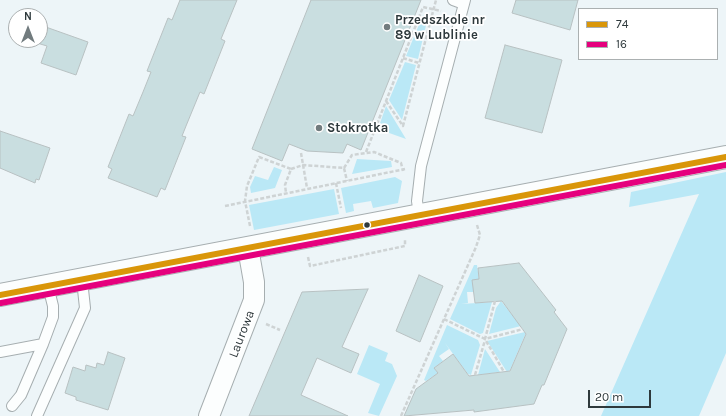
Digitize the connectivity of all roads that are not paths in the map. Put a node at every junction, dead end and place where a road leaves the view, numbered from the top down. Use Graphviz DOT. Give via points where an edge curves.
graph roads {
  1 [pos="453,0"];
  2 [pos="465,2"];
  3 [pos="726,156"];
  4 [pos="419,215"];
  5 [pos="249,238"];
  6 [pos="82,280"];
  7 [pos="48,286"];
  8 [pos="0,295"];
  9 [pos="43,344"];
  10 [pos="0,352"];
  11 [pos="12,406"];
  12 [pos="37,416"];
  13 [pos="209,416"];
  1 -- 2 [label="lane"];
  2 -- 4 [label="lane" via="421,166 417,201"];
  3 -- 4 [label="street"];
  4 -- 5 [label="street"];
  5 -- 6 [label="street"];
  5 -- 13 [label="street, Laurowa" via="254,300"];
  6 -- 7 [label="street"];
  6 -- 12 [label="lane" via="85,308"];
  7 -- 8 [label="street"];
  7 -- 9 [label="lane" via="53,317"];
  9 -- 10 [label="lane"];
  9 -- 11 [label="lane" via="21,395"];
}
